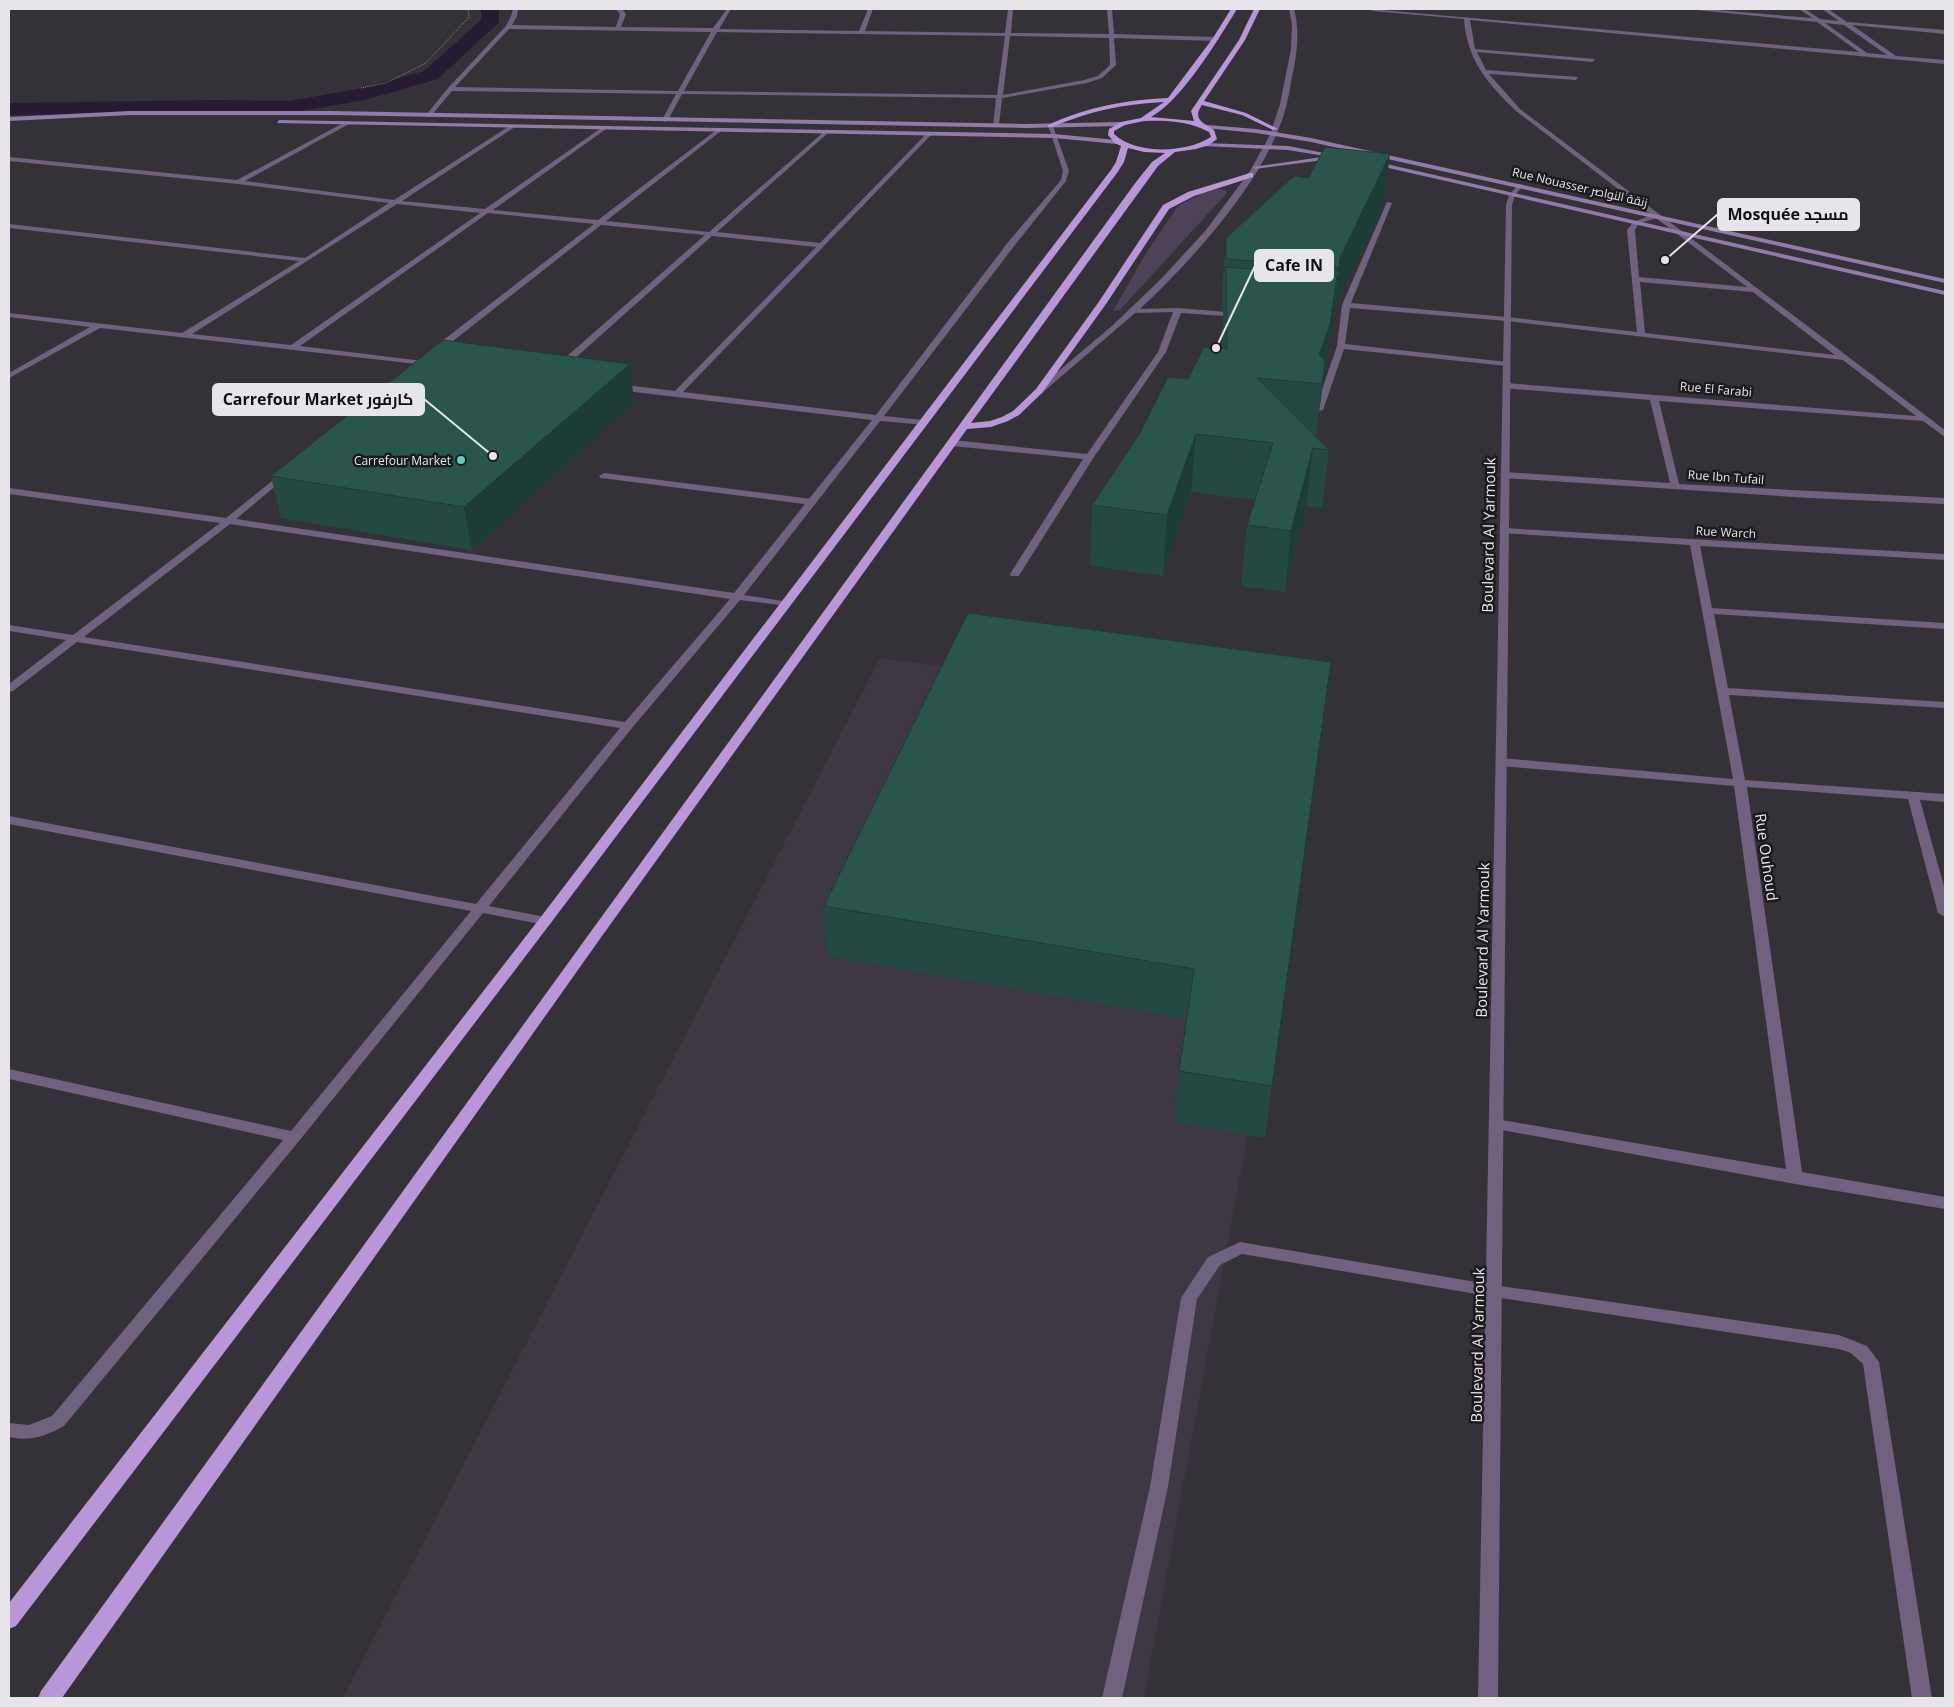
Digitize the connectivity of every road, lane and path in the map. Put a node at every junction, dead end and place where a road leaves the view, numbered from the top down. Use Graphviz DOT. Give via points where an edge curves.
graph roads {
  1 [pos="516,9"];
  2 [pos="629,9"];
  3 [pos="729,9"];
  4 [pos="871,9"];
  5 [pos="1010,9"];
  6 [pos="1110,9"];
  7 [pos="1234,9"];
  8 [pos="1257,9"];
  9 [pos="1292,9"];
  10 [pos="1372,9"];
  11 [pos="1689,9"];
  12 [pos="1802,9"];
  13 [pos="1826,9"];
  14 [pos="621,11"];
  15 [pos="1467,18"];
  16 [pos="1820,21"];
  17 [pos="1848,24"];
  18 [pos="508,27"];
  19 [pos="618,28"];
  20 [pos="715,30"];
  21 [pos="861,32"];
  22 [pos="1945,32"];
  23 [pos="1007,35"];
  24 [pos="1111,36"];
  25 [pos="1216,39"];
  26 [pos="1472,50"];
  27 [pos="1866,55"];
  28 [pos="1894,58"];
  29 [pos="1593,60"];
  30 [pos="1945,62"];
  31 [pos="1484,72"];
  32 [pos="1576,78"];
  33 [pos="450,89"];
  34 [pos="680,93"];
  35 [pos="998,97"];
  36 [pos="1170,100"];
  37 [pos="1200,102"];
  38 [pos="428,116"];
  39 [pos="9,119"];
  40 [pos="665,120"];
  41 [pos="1141,120"];
  42 [pos="140,121"];
  43 [pos="272,122"];
  44 [pos="348,123"];
  45 [pos="1122,124"];
  46 [pos="1199,124"];
  47 [pos="46,125"];
  48 [pos="996,125"];
  49 [pos="514,126"];
  50 [pos="1207,127"];
  51 [pos="604,128"];
  52 [pos="718,130"];
  53 [pos="1052,131"];
  54 [pos="1275,131"];
  55 [pos="826,132"];
  56 [pos="929,134"];
  57 [pos="1121,143"];
  58 [pos="1205,145"];
  59 [pos="1267,146"];
  60 [pos="1173,150"];
  61 [pos="9,159"];
  62 [pos="1362,161"];
  63 [pos="1253,171"];
  64 [pos="238,182"];
  65 [pos="1516,190"];
  66 [pos="396,202"];
  67 [pos="1389,203"];
  68 [pos="486,211"];
  69 [pos="1656,216"];
  70 [pos="600,223"];
  71 [pos="1635,223"];
  72 [pos="9,226"];
  73 [pos="1680,233"];
  74 [pos="711,234"];
  75 [pos="821,245"];
  76 [pos="306,260"];
  77 [pos="1636,280"];
  78 [pos="1945,281"];
  79 [pos="1753,290"];
  80 [pos="1945,293"];
  81 [pos="1346,305"];
  82 [pos="1178,310"];
  83 [pos="1134,311"];
  84 [pos="9,315"];
  85 [pos="1246,316"];
  86 [pos="1507,320"];
  87 [pos="1334,323"];
  88 [pos="1343,324"];
  89 [pos="98,325"];
  90 [pos="184,335"];
  91 [pos="1641,335"];
  92 [pos="1341,346"];
  93 [pos="292,348"];
  94 [pos="1843,358"];
  95 [pos="419,363"];
  96 [pos="1507,364"];
  97 [pos="439,365"];
  98 [pos="412,369"];
  99 [pos="554,372"];
  100 [pos="9,376"];
  101 [pos="612,386"];
  102 [pos="1506,386"];
  103 [pos="1039,391"];
  104 [pos="676,394"];
  105 [pos="1654,397"];
  106 [pos="1319,410"];
  107 [pos="878,418"];
  108 [pos="1924,419"];
  109 [pos="923,423"];
  110 [pos="964,426"];
  111 [pos="1945,434"];
  112 [pos="952,443"];
  113 [pos="1089,458"];
  114 [pos="297,464"];
  115 [pos="1505,475"];
  116 [pos="604,476"];
  117 [pos="1675,486"];
  118 [pos="9,491"];
  119 [pos="1945,501"];
  120 [pos="812,502"];
  121 [pos="228,521"];
  122 [pos="1504,531"];
  123 [pos="1695,543"];
  124 [pos="1945,557"];
  125 [pos="1015,574"];
  126 [pos="736,598"];
  127 [pos="785,604"];
  128 [pos="1708,611"];
  129 [pos="1945,626"];
  130 [pos="9,628"];
  131 [pos="74,639"];
  132 [pos="9,689"];
  133 [pos="1723,691"];
  134 [pos="1945,705"];
  135 [pos="628,726"];
  136 [pos="1501,762"];
  137 [pos="1740,783"];
  138 [pos="1913,796"];
  139 [pos="1945,798"];
  140 [pos="9,820"];
  141 [pos="480,908"];
  142 [pos="1945,913"];
  143 [pos="545,921"];
  144 [pos="9,1074"];
  145 [pos="1496,1124"];
  146 [pos="294,1137"];
  147 [pos="1795,1178"];
  148 [pos="1945,1203"];
  149 [pos="1494,1291"];
  150 [pos="9,1430"];
  151 [pos="9,1619"];
  152 [pos="49,1698"];
  153 [pos="1112,1698"];
  154 [pos="1488,1698"];
  155 [pos="1922,1698"];
  1 -- 18 [label="street"];
  2 -- 14 [label="street"];
  3 -- 20 [label="street"];
  4 -- 21 [label="street"];
  5 -- 23 [label="street"];
  6 -- 24 [label="street"];
  7 -- 25 [label="highway"];
  8 -- 37 [label="highway" via="1242,40"];
  9 -- 54 [label="street" via="1294,46"];
  10 -- 15 [label="street"];
  11 -- 16 [label="street"];
  12 -- 16 [label="street"];
  13 -- 17 [label="street"];
  14 -- 19 [label="street"];
  15 -- 26 [label="street"];
  15 -- 27 [label="street"];
  16 -- 17 [label="street"];
  16 -- 27 [label="street"];
  17 -- 22 [label="street"];
  17 -- 28 [label="street"];
  18 -- 19 [label="street"];
  18 -- 33 [label="street"];
  19 -- 20 [label="street"];
  20 -- 21 [label="street"];
  20 -- 34 [label="street"];
  21 -- 23 [label="street"];
  23 -- 24 [label="street"];
  23 -- 35 [label="street"];
  24 -- 25 [label="street"];
  24 -- 35 [label="street" via="1113,64 1100,77"];
  25 -- 36 [label="highway"];
  26 -- 29 [label="street"];
  26 -- 31 [label="street"];
  27 -- 28 [label="street"];
  28 -- 30 [label="street"];
  31 -- 32 [label="street"];
  31 -- 69 [label="street" via="1518,110"];
  33 -- 34 [label="street"];
  33 -- 38 [label="street"];
  34 -- 35 [label="street"];
  34 -- 40 [label="street"];
  35 -- 48 [label="street"];
  36 -- 41 [label="highway"];
  36 -- 53 [label="highway" via="1102,106 1075,114"];
  37 -- 46 [label="highway" via="1194,115"];
  37 -- 54 [label="highway" via="1235,110"];
  38 -- 39 [label="main road" via="130,112"];
  38 -- 40 [label="main road"];
  40 -- 48 [label="main road"];
  41 -- 45 [label="highway"];
  41 -- 46 [label="highway" via="1178,120"];
  42 -- 47 [label="main road"];
  43 -- 44 [label="main road"];
  44 -- 49 [label="main road"];
  44 -- 64 [label="street"];
  45 -- 53 [label="main road"];
  45 -- 57 [label="highway" via="1111,130 1112,138"];
  46 -- 50 [label="highway"];
  48 -- 53 [label="main road"];
  49 -- 51 [label="main road"];
  49 -- 66 [label="street"];
  50 -- 54 [label="main road, Rue Nouasser زنقة النواصر"];
  50 -- 58 [label="highway" via="1212,130 1214,138"];
  51 -- 52 [label="main road"];
  51 -- 68 [label="street"];
  52 -- 55 [label="main road"];
  52 -- 70 [label="street"];
  53 -- 56 [label="main road"];
  53 -- 57 [label="main road"];
  53 -- 107 [label="street" via="1066,171 1064,180"];
  54 -- 59 [label="street"];
  54 -- 65 [label="main road, Rue Nouasser زنقة النواصر"];
  55 -- 56 [label="main road"];
  55 -- 74 [label="street"];
  56 -- 75 [label="street"];
  57 -- 60 [label="highway"];
  57 -- 109 [label="highway" via="1123,153 1114,171"];
  58 -- 59 [label="main road"];
  58 -- 60 [label="highway"];
  59 -- 63 [label="street"];
  59 -- 63 [label="main road" via="1348,158 1308,160"];
  60 -- 110 [label="highway" via="1146,174"];
  61 -- 64 [label="street"];
  62 -- 65 [label="main road"];
  63 -- 83 [label="street" via="1218,220"];
  63 -- 103 [label="highway" via="1166,206 1102,304"];
  64 -- 66 [label="street"];
  65 -- 69 [label="main road, Rue Nouasser زنقة النواصر"];
  65 -- 71 [label="main road"];
  65 -- 86 [label="street, Boulevard Al Yarmouk" via="1509,205"];
  66 -- 68 [label="street"];
  66 -- 76 [label="street"];
  67 -- 81 [label="street"];
  68 -- 70 [label="street"];
  68 -- 93 [label="street"];
  69 -- 71 [label="street"];
  69 -- 73 [label="street"];
  69 -- 78 [label="main road, Rue Nouasser زنقة النواصر"];
  70 -- 74 [label="street"];
  70 -- 95 [label="street"];
  71 -- 73 [label="main road"];
  71 -- 77 [label="street" via="1630,234"];
  72 -- 76 [label="street"];
  73 -- 79 [label="street"];
  73 -- 80 [label="main road"];
  74 -- 75 [label="street"];
  74 -- 99 [label="street"];
  75 -- 104 [label="street"];
  76 -- 90 [label="street"];
  77 -- 79 [label="street"];
  77 -- 91 [label="street"];
  79 -- 94 [label="street"];
  81 -- 86 [label="street"];
  81 -- 88 [label="street"];
  82 -- 83 [label="street"];
  82 -- 85 [label="street"];
  82 -- 113 [label="street" via="1162,352"];
  83 -- 103 [label="street"];
  84 -- 89 [label="street"];
  86 -- 91 [label="street"];
  86 -- 96 [label="street, Boulevard Al Yarmouk"];
  87 -- 88 [label="street"];
  88 -- 92 [label="street"];
  89 -- 90 [label="street"];
  89 -- 100 [label="street"];
  90 -- 93 [label="street"];
  91 -- 94 [label="street"];
  92 -- 96 [label="street"];
  92 -- 106 [label="street"];
  93 -- 95 [label="street"];
  94 -- 108 [label="street"];
  95 -- 97 [label="street"];
  95 -- 98 [label="street"];
  96 -- 102 [label="street, Boulevard Al Yarmouk"];
  101 -- 104 [label="street"];
  102 -- 105 [label="street, Rue El Farabi"];
  102 -- 115 [label="street, Boulevard Al Yarmouk"];
  103 -- 110 [label="highway" via="1006,419"];
  104 -- 107 [label="street"];
  105 -- 108 [label="street, Rue El Farabi"];
  105 -- 117 [label="street"];
  107 -- 109 [label="street"];
  107 -- 120 [label="street"];
  108 -- 111 [label="street"];
  109 -- 127 [label="highway"];
  110 -- 112 [label="highway"];
  112 -- 113 [label="street"];
  112 -- 152 [label="highway"];
  113 -- 125 [label="street"];
  114 -- 121 [label="street"];
  115 -- 117 [label="street, Rue Ibn Tufail"];
  115 -- 122 [label="street, Boulevard Al Yarmouk"];
  116 -- 120 [label="street"];
  117 -- 119 [label="street, Rue Ibn Tufail"];
  118 -- 121 [label="street"];
  120 -- 126 [label="street"];
  121 -- 126 [label="street"];
  121 -- 131 [label="street"];
  122 -- 123 [label="street, Rue Warch"];
  122 -- 136 [label="street, Boulevard Al Yarmouk"];
  123 -- 124 [label="street, Rue Warch"];
  123 -- 128 [label="street, Rue Ouhoud"];
  126 -- 127 [label="street"];
  126 -- 135 [label="street"];
  127 -- 143 [label="highway"];
  128 -- 129 [label="street"];
  128 -- 133 [label="street, Rue Ouhoud"];
  130 -- 131 [label="street"];
  131 -- 132 [label="street"];
  131 -- 135 [label="street"];
  133 -- 134 [label="street"];
  133 -- 137 [label="street, Rue Ouhoud"];
  135 -- 141 [label="street"];
  136 -- 137 [label="street"];
  136 -- 145 [label="street, Boulevard Al Yarmouk"];
  137 -- 138 [label="street"];
  137 -- 147 [label="street, Rue Ouhoud"];
  138 -- 139 [label="street"];
  138 -- 142 [label="street"];
  140 -- 141 [label="street"];
  141 -- 143 [label="street"];
  141 -- 146 [label="street"];
  143 -- 151 [label="highway"];
  144 -- 146 [label="street"];
  145 -- 147 [label="street"];
  145 -- 149 [label="street, Boulevard Al Yarmouk"];
  146 -- 150 [label="street" via="58,1421 37,1432"];
  147 -- 148 [label="street"];
  149 -- 153 [label="street" via="1240,1248 1214,1261 1189,1298 1159,1487"];
  149 -- 154 [label="street, Boulevard Al Yarmouk"];
  149 -- 155 [label="street" via="1839,1342 1865,1353 1871,1362"];
}
